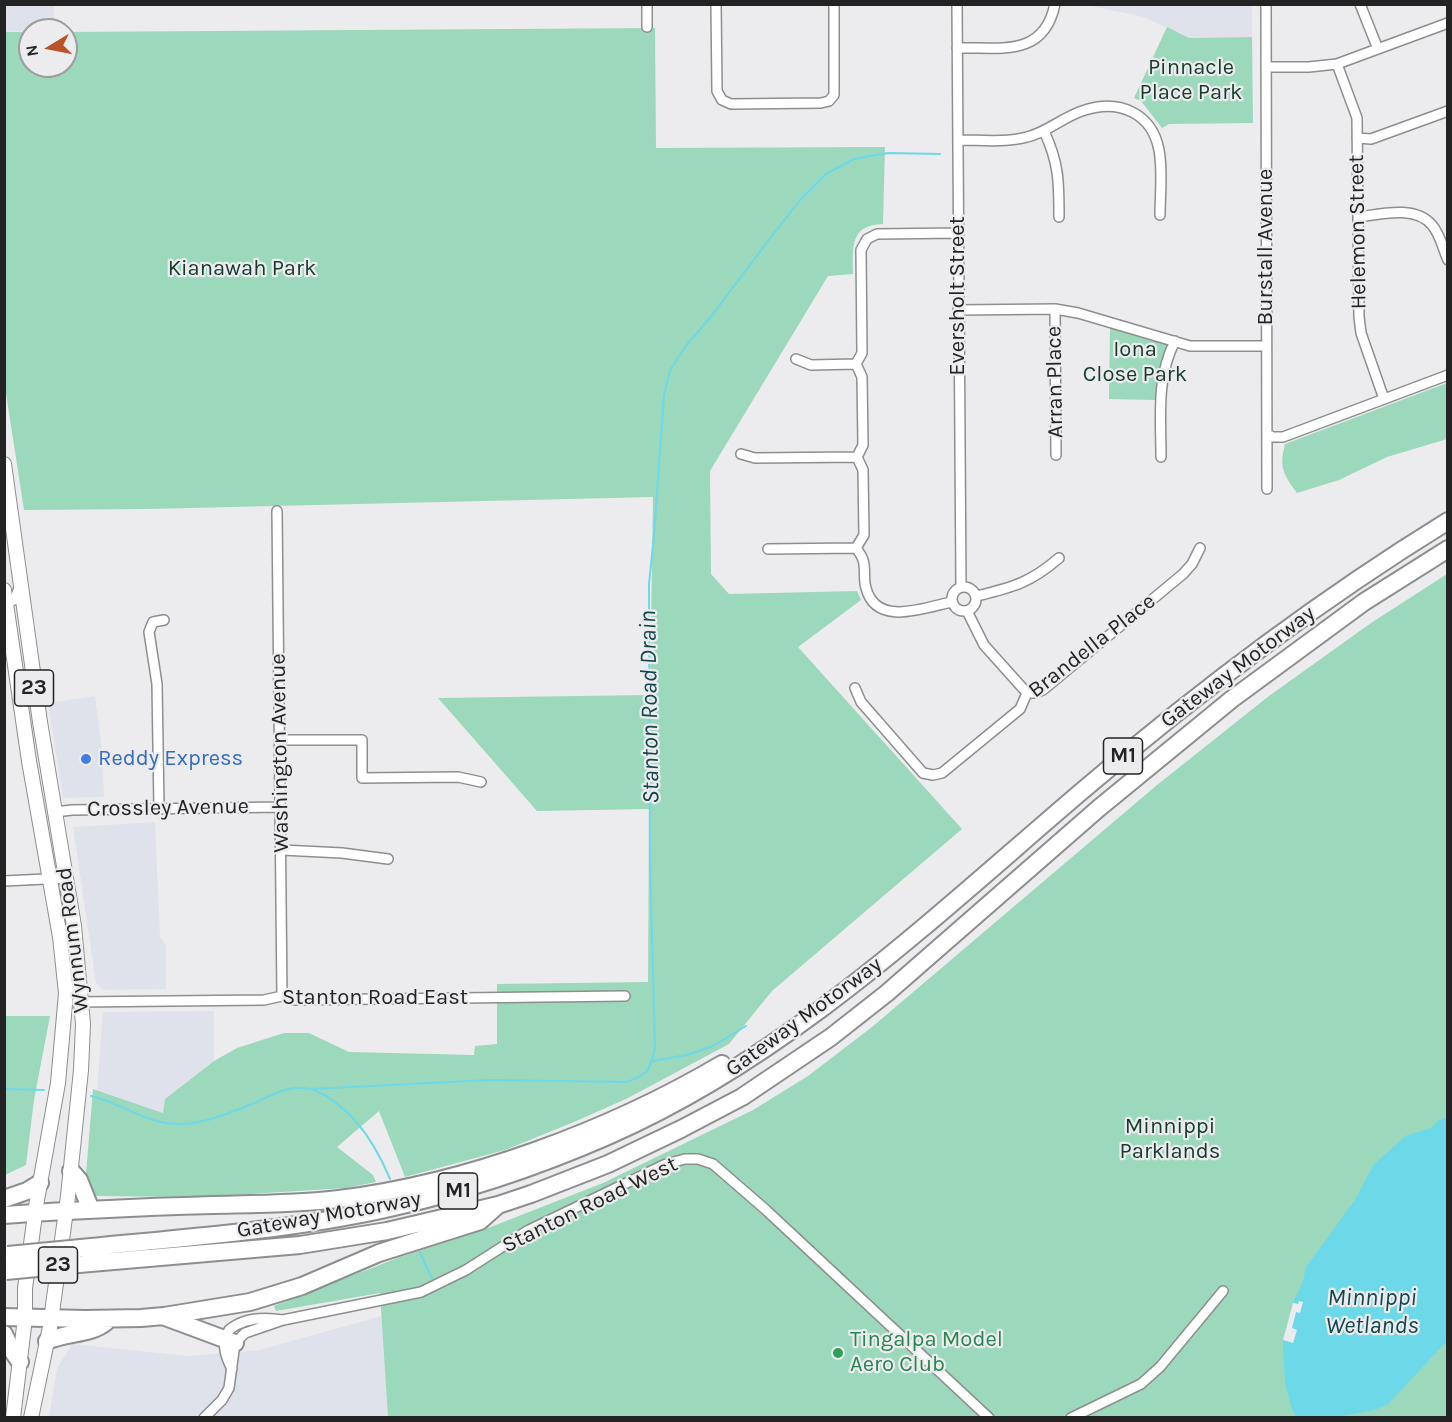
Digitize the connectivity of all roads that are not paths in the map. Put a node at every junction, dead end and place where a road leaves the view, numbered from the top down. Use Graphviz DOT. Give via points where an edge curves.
graph roads {
  1 [pos="647,4"];
  2 [pos="716,4"];
  3 [pos="834,4"];
  4 [pos="957,4"];
  5 [pos="1055,4"];
  6 [pos="1266,4"];
  7 [pos="1360,4"];
  8 [pos="1448,23"];
  9 [pos="647,27"];
  10 [pos="957,48"];
  11 [pos="1378,49"];
  12 [pos="1337,64"];
  13 [pos="1266,67"];
  14 [pos="1448,111"];
  15 [pos="1044,131"];
  16 [pos="1357,138"];
  17 [pos="958,140"];
  18 [pos="1160,215"];
  19 [pos="1059,217"];
  20 [pos="1359,217"];
  21 [pos="958,233"];
  22 [pos="1448,260"];
  23 [pos="1054,309"];
  24 [pos="958,310"];
  25 [pos="1175,341"];
  26 [pos="1266,345"];
  27 [pos="796,358"];
  28 [pos="856,364"];
  29 [pos="1448,375"];
  30 [pos="1384,399"];
  31 [pos="1267,435"];
  32 [pos="741,454"];
  33 [pos="1056,456"];
  34 [pos="1161,457"];
  35 [pos="857,458"];
  36 [pos="4,464"];
  37 [pos="1267,489"];
  38 [pos="278,511"];
  39 [pos="1448,521"];
  40 [pos="856,548"];
  41 [pos="1200,548"];
  42 [pos="768,549"];
  43 [pos="1448,549"];
  44 [pos="1059,558"];
  45 [pos="20,586"];
  46 [pos="961,587"];
  47 [pos="977,596"];
  48 [pos="5,599"];
  49 [pos="951,602"];
  50 [pos="967,611"];
  51 [pos="164,620"];
  52 [pos="855,688"];
  53 [pos="1027,693"];
  54 [pos="280,740"];
  55 [pos="482,782"];
  56 [pos="280,807"];
  57 [pos="159,808"];
  58 [pos="55,812"];
  59 [pos="282,850"];
  60 [pos="388,859"];
  61 [pos="66,878"];
  62 [pos="50,879"];
  63 [pos="4,880"];
  64 [pos="282,996"];
  65 [pos="625,996"];
  66 [pos="66,1002"];
  67 [pos="82,1002"];
  68 [pos="814,1012"];
  69 [pos="71,1171"];
  70 [pos="40,1183"];
  71 [pos="4,1199"];
  72 [pos="498,1205"];
  73 [pos="91,1210"];
  74 [pos="65,1211"];
  75 [pos="34,1213"];
  76 [pos="4,1215"];
  77 [pos="80,1256"];
  78 [pos="6,1263"];
  79 [pos="1223,1291"];
  80 [pos="164,1316"];
  81 [pos="4,1317"];
  82 [pos="25,1318"];
  83 [pos="51,1318"];
  84 [pos="109,1319"];
  85 [pos="4,1334"];
  86 [pos="47,1341"];
  87 [pos="230,1341"];
  88 [pos="20,1362"];
  89 [pos="13,1418"];
  90 [pos="31,1418"];
  91 [pos="204,1418"];
  92 [pos="990,1418"];
  93 [pos="1071,1418"];
  1 -- 9 [label="street"];
  2 -- 3 [label="street" via="717,91 722,100 731,104 829,101 834,95"];
  4 -- 10 [label="street, Eversholt Street"];
  5 -- 10 [label="street" via="1052,20 1032,42 1018,47"];
  6 -- 13 [label="street, Burstall Avenue"];
  7 -- 11 [label="street"];
  8 -- 11 [label="street"];
  10 -- 17 [label="street, Eversholt Street"];
  11 -- 12 [label="street"];
  12 -- 13 [label="street"];
  12 -- 16 [label="street, Helemon Street" via="1357,118"];
  13 -- 26 [label="street, Burstall Avenue"];
  14 -- 16 [label="street" via="1371,139"];
  15 -- 17 [label="street" via="1012,140"];
  15 -- 18 [label="street" via="1067,117 1103,106 1128,109 1140,117 1159,151"];
  15 -- 19 [label="street" via="1059,176"];
  16 -- 20 [label="street, Helemon Street"];
  17 -- 21 [label="street, Eversholt Street"];
  20 -- 22 [label="street" via="1399,213 1422,216 1432,225"];
  20 -- 30 [label="street, Helemon Street" via="1361,333"];
  21 -- 24 [label="street, Eversholt Street"];
  21 -- 28 [label="street" via="877,234 867,239 861,250 862,353"];
  23 -- 24 [label="street"];
  23 -- 25 [label="street"];
  23 -- 33 [label="street, Arran Place"];
  24 -- 46 [label="street, Eversholt Street"];
  25 -- 26 [label="street" via="1205,347"];
  25 -- 34 [label="street" via="1160,392"];
  26 -- 31 [label="street, Burstall Avenue"];
  27 -- 28 [label="street" via="811,365"];
  28 -- 35 [label="street" via="862,377 863,445"];
  29 -- 30 [label="street"];
  30 -- 31 [label="street" via="1283,437"];
  31 -- 37 [label="street, Burstall Avenue"];
  32 -- 35 [label="street" via="755,458"];
  35 -- 40 [label="street" via="863,470 864,535"];
  36 -- 45 [label="main road, Wynnum Road / 23"];
  38 -- 54 [label="street, Washington Avenue"];
  39 -- 68 [label="highway, Gateway Motorway / M1" via="1356,579 1215,681 887,956"];
  40 -- 42 [label="street"];
  40 -- 49 [label="street" via="864,561 865,587 878,607 902,614"];
  41 -- 53 [label="street, Brandella Place" via="1183,574 1043,690"];
  43 -- 72 [label="highway, Gateway Motorway / M1" via="1364,603 1232,699 831,1037 723,1107 647,1147"];
  44 -- 47 [label="street" via="1027,582"];
  45 -- 48 [label="street" via="14,600"];
  45 -- 58 [label="main road, Wynnum Road / 23"];
  46 -- 47 [label="street" via="970,588"];
  46 -- 49 [label="street" via="953,592"];
  47 -- 50 [label="street" via="975,606"];
  48 -- 62 [label="main road, Wynnum Road / 23"];
  49 -- 50 [label="street" via="957,610"];
  50 -- 53 [label="street" via="984,645"];
  51 -- 57 [label="street" via="153,622 149,632 157,684"];
  52 -- 53 [label="street, Brandella Place" via="861,702 923,773 933,775 942,773 1020,709"];
  54 -- 55 [label="street" via="362,740 362,778 459,777"];
  54 -- 56 [label="street, Washington Avenue"];
  56 -- 57 [label="street, Crossley Avenue"];
  56 -- 59 [label="street, Washington Avenue"];
  57 -- 58 [label="street, Crossley Avenue"];
  58 -- 61 [label="main road, Wynnum Road / 23"];
  59 -- 60 [label="street"];
  59 -- 64 [label="street, Washington Avenue"];
  61 -- 62 [label="street"];
  61 -- 67 [label="main road, Wynnum Road / 23"];
  62 -- 63 [label="street"];
  62 -- 66 [label="main road, Wynnum Road / 23"];
  64 -- 65 [label="street, Stanton Road East" via="295,1000"];
  64 -- 67 [label="street, Stanton Road East" via="264,1000"];
  66 -- 67 [label="street, Stanton Road East"];
  66 -- 70 [label="main road, Wynnum Road / 23" via="58,1083"];
  67 -- 69 [label="main road, Wynnum Road / 23" via="82,1053"];
  68 -- 73 [label="highway" via="800,1015 715,1068 627,1113 529,1152 439,1179 317,1201"];
  68 -- 77 [label="highway, Gateway Motorway / M1" via="769,1048 675,1104 520,1172 344,1217"];
  69 -- 73 [label="highway" via="79,1180"];
  69 -- 74 [label="main road, Wynnum Road / 23"];
  70 -- 71 [label="highway"];
  70 -- 75 [label="main road, Wynnum Road / 23"];
  72 -- 77 [label="highway, Gateway Motorway / M1" via="387,1231 300,1245"];
  72 -- 80 [label="highway" via="480,1221 379,1253 284,1292 229,1307"];
  73 -- 74 [label="highway"];
  74 -- 75 [label="highway"];
  74 -- 83 [label="main road, Wynnum Road / 23"];
  75 -- 76 [label="highway"];
  75 -- 82 [label="main road, Wynnum Road / 23"];
  77 -- 78 [label="highway, Gateway Motorway / M1, bridge"];
  79 -- 93 [label="street" via="1160,1367 1141,1384"];
  80 -- 84 [label="highway"];
  80 -- 87 [label="highway"];
  81 -- 82 [label="highway"];
  82 -- 83 [label="highway"];
  82 -- 88 [label="main road, Wynnum Road / 23"];
  83 -- 84 [label="highway"];
  83 -- 86 [label="main road, Wynnum Road / 23"];
  84 -- 86 [label="highway" via="97,1330"];
  85 -- 88 [label="highway"];
  86 -- 90 [label="main road, Wynnum Road / 23"];
  87 -- 91 [label="street" via="226,1358 232,1369 231,1383"];
  87 -- 92 [label="street, Stanton Road West" via="229,1330 241,1322 283,1320 420,1292 466,1270 538,1226 666,1164 698,1159 713,1164 752,1197"];
  88 -- 89 [label="main road, Wynnum Road / 23"];
}
